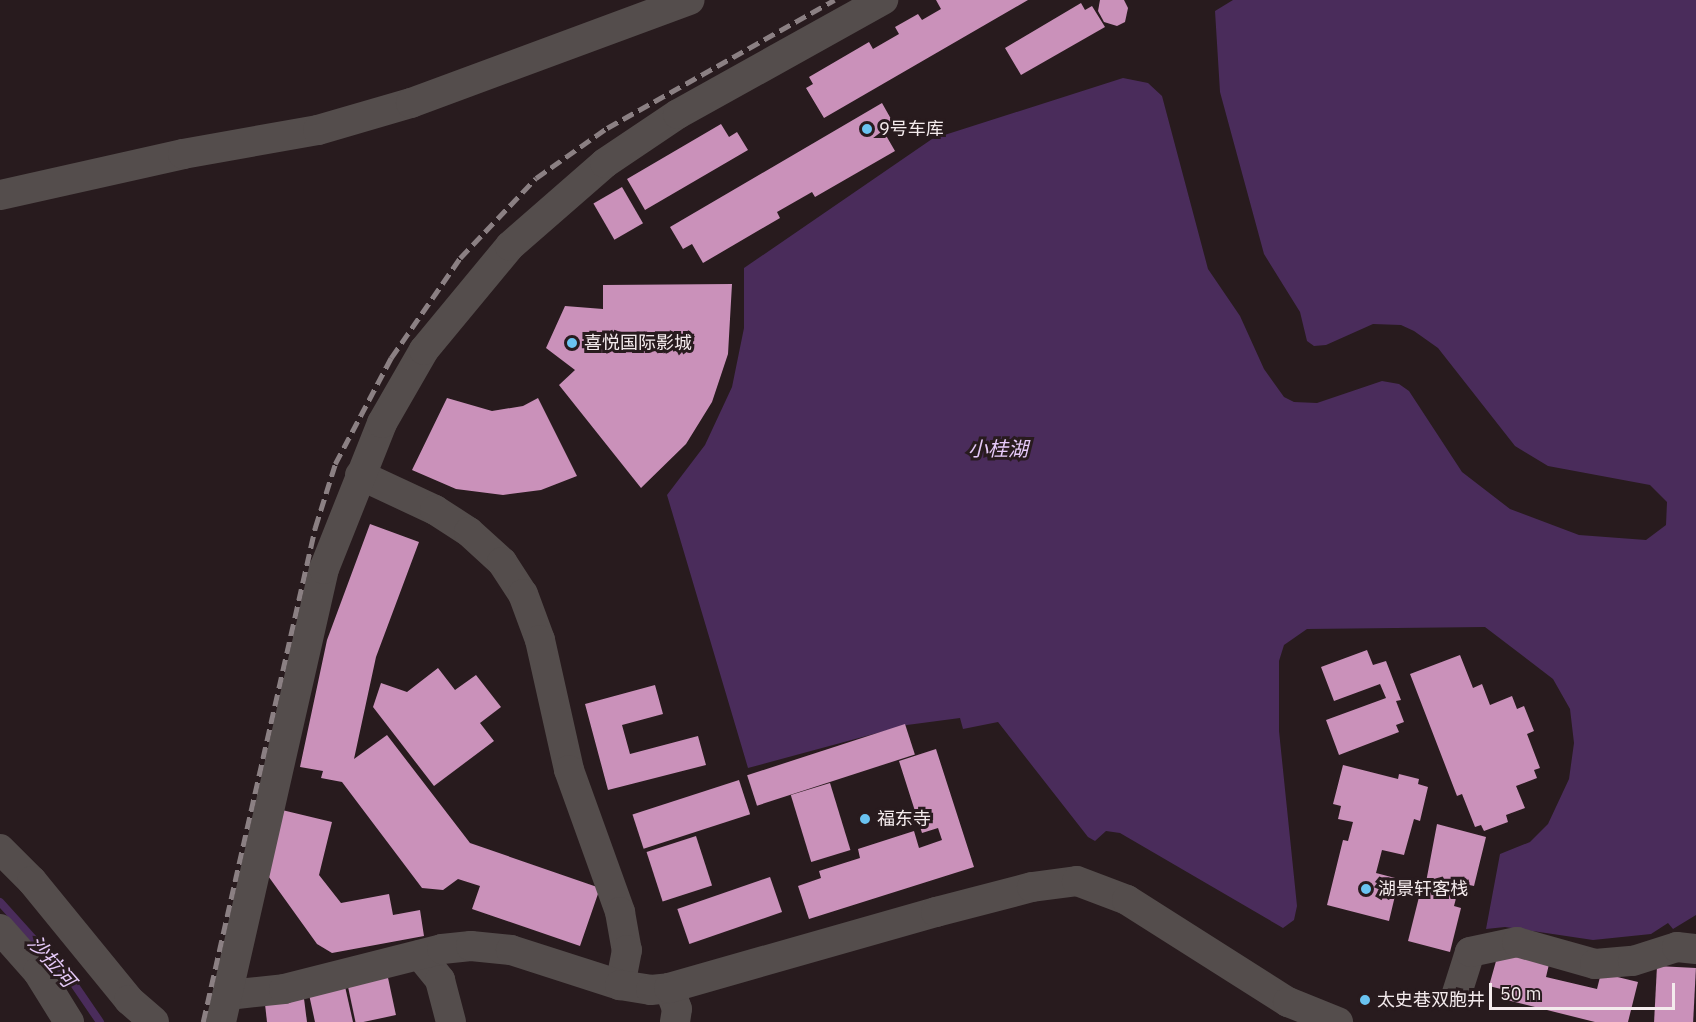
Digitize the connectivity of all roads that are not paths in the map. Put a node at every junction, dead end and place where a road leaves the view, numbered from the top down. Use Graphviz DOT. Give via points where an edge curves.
graph roads {
  1 [pos="690,0"];
  2 [pos="883,0"];
  3 [pos="0,195"];
  4 [pos="360,475"];
  5 [pos="0,849"];
  6 [pos="0,929"];
  7 [pos="1696,949"];
  8 [pos="420,955"];
  9 [pos="620,985"];
  10 [pos="669,988"];
  11 [pos="1457,993"];
  12 [pos="224,1008"];
  13 [pos="1325,1020"];
  14 [pos="69,1022"];
  15 [pos="154,1022"];
  16 [pos="451,1022"];
  17 [pos="675,1022"];
  1 -- 3 [label="street" via="411,103 318,130 183,154"];
  2 -- 4 [label="street" via="678,114 570,190 510,246 424,350 382,423"];
  4 -- 9 [label="street" via="435,510 469,532 502,562 523,594 540,640 569,770 620,912 627,950"];
  4 -- 12 [label="street" via="324,569 310,621"];
  5 -- 15 [label="street" via="32,881 129,1000"];
  6 -- 14 [label="street" via="38,972"];
  7 -- 11 [label="street" via="1677,947 1633,961 1595,964 1517,942 1470,951"];
  8 -- 9 [label="street" via="442,949 491,947"];
  8 -- 12 [label="street"];
  8 -- 16 [label="street" via="440,980"];
  9 -- 10 [label="street" via="651,990"];
  10 -- 13 [label="street" via="924,915 1032,887 1077,881 1127,900 1288,1002"];
  10 -- 17 [label="street" via="677,1009"];
}
